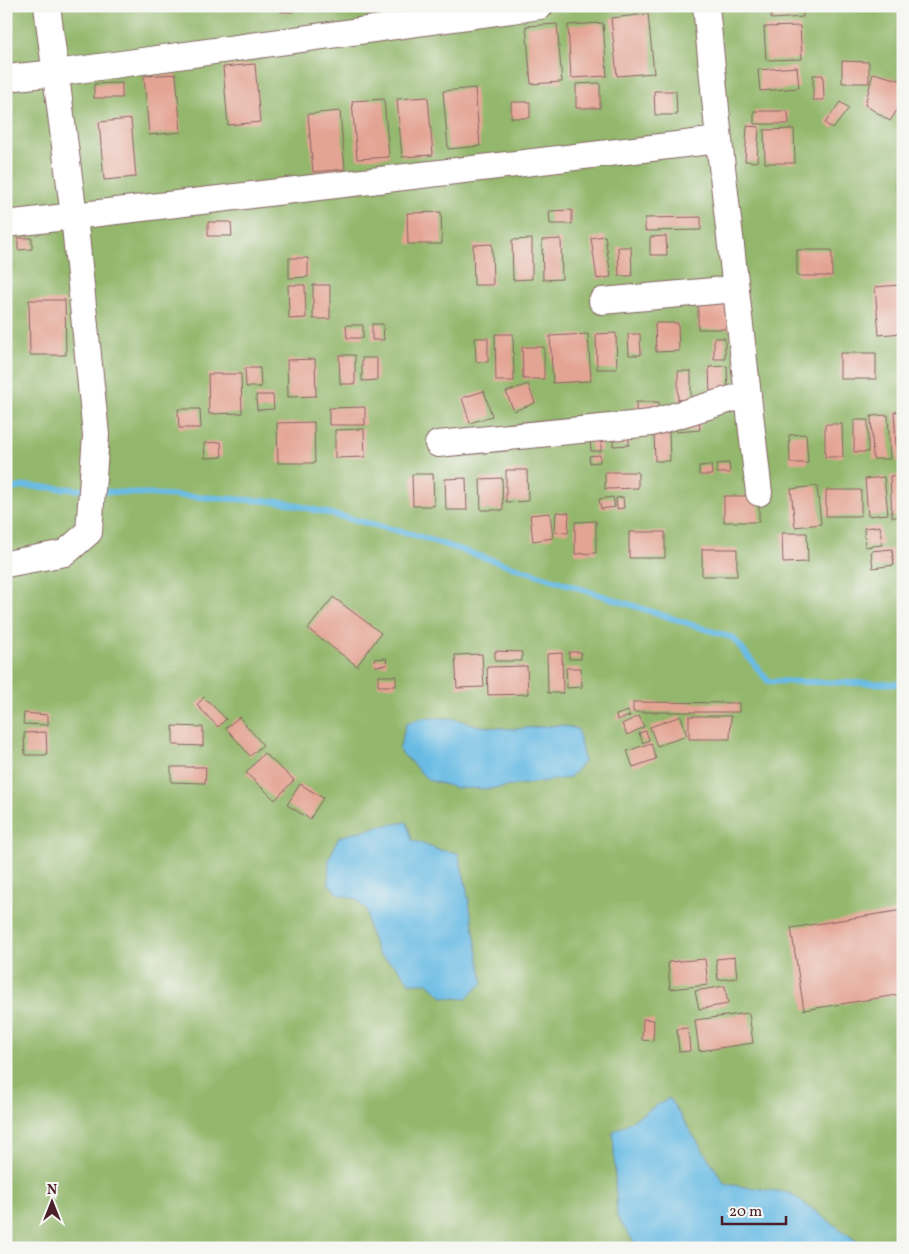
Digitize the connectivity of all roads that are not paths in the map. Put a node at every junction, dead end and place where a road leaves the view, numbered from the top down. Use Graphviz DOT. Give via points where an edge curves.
graph roads {
  1 [pos="47,6"];
  2 [pos="540,6"];
  3 [pos="706,6"];
  4 [pos="56,73"];
  5 [pos="6,78"];
  6 [pos="719,140"];
  7 [pos="74,216"];
  8 [pos="6,224"];
  9 [pos="736,289"];
  10 [pos="602,302"];
  11 [pos="748,394"];
  12 [pos="438,444"];
  13 [pos="759,493"];
  14 [pos="6,564"];
  1 -- 4 [label="street"];
  2 -- 4 [label="street"];
  3 -- 6 [label="street"];
  4 -- 5 [label="street"];
  4 -- 7 [label="street"];
  6 -- 7 [label="street"];
  6 -- 9 [label="street"];
  7 -- 8 [label="street"];
  7 -- 14 [label="street" via="96,435 89,532 64,553"];
  9 -- 10 [label="street"];
  9 -- 11 [label="street"];
  11 -- 12 [label="street" via="651,423"];
  11 -- 13 [label="street"];
}
